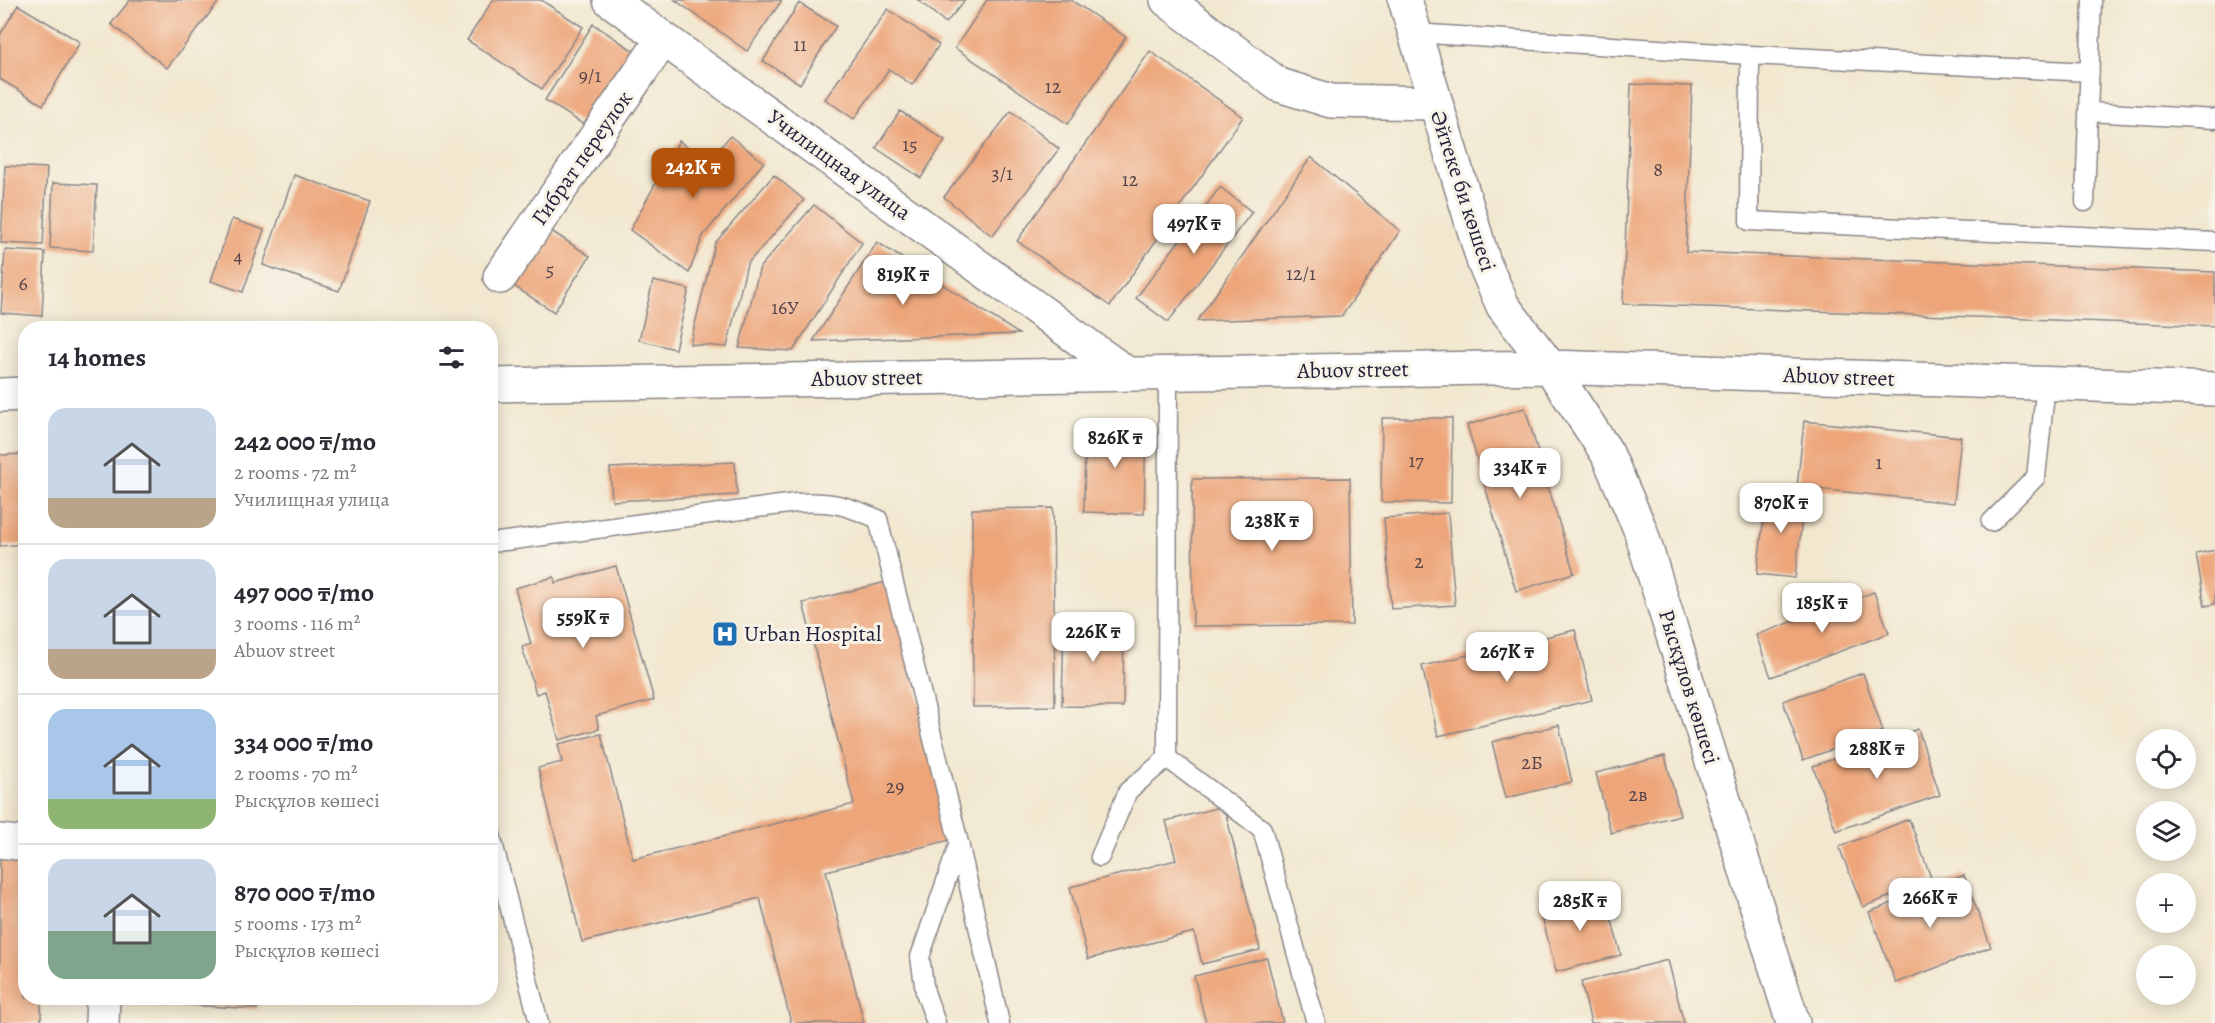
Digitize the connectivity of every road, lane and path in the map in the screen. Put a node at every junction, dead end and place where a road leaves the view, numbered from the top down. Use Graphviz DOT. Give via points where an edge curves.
graph roads {
  1 [pos="610,0"];
  2 [pos="1167,0"];
  3 [pos="1405,0"];
  4 [pos="2092,0"];
  5 [pos="1414,33"];
  6 [pos="663,39"];
  7 [pos="1750,55"];
  8 [pos="2090,72"];
  9 [pos="1434,103"];
  10 [pos="2088,112"];
  11 [pos="2215,119"];
  12 [pos="2085,202"];
  13 [pos="2215,242"];
  14 [pos="500,277"];
  15 [pos="1550,367"];
  16 [pos="1126,373"];
  17 [pos="1168,373"];
  18 [pos="2046,384"];
  19 [pos="498,385"];
  20 [pos="2215,389"];
  21 [pos="18,394"];
  22 [pos="0,395"];
  23 [pos="1991,522"];
  24 [pos="498,542"];
  25 [pos="1167,758"];
  26 [pos="0,841"];
  27 [pos="18,843"];
  28 [pos="959,843"];
  29 [pos="1100,857"];
  30 [pos="498,862"];
  31 [pos="103,1005"];
  32 [pos="102,1023"];
  33 [pos="539,1023"];
  34 [pos="936,1023"];
  35 [pos="1000,1023"];
  36 [pos="1316,1023"];
  37 [pos="1793,1023"];
  1 -- 6 [label="street, Училищная улица"];
  2 -- 9 [label="street" via="1279,85 1331,101"];
  3 -- 5 [label="street, Әйтеке би көшесі"];
  4 -- 8 [label="lane"];
  5 -- 7 [label="lane"];
  5 -- 9 [label="street, Әйтеке би көшесі"];
  6 -- 14 [label="street, Гибрат переулок"];
  6 -- 16 [label="street, Училищная улица"];
  7 -- 8 [label="lane"];
  7 -- 13 [label="lane" via="1749,221"];
  8 -- 10 [label="lane"];
  9 -- 15 [label="street, Әйтеке би көшесі" via="1484,263 1503,306"];
  10 -- 11 [label="lane"];
  10 -- 12 [label="lane"];
  15 -- 17 [label="street, Abuov street"];
  15 -- 18 [label="street, Abuov street"];
  15 -- 37 [label="street, Рысқұлов көшесі" via="1607,453 1640,530"];
  16 -- 17 [label="street, Abuov street"];
  16 -- 19 [label="street, Abuov street"];
  17 -- 25 [label="lane"];
  18 -- 20 [label="street, Abuov street"];
  18 -- 23 [label="lane" via="2036,477"];
  21 -- 22 [label="street"];
  24 -- 28 [label="lane" via="827,501 878,519"];
  25 -- 29 [label="lane" via="1128,791"];
  25 -- 36 [label="lane" via="1262,829"];
  26 -- 27 [label="street"];
  28 -- 34 [label="lane" via="920,957 925,992"];
  28 -- 35 [label="lane"];
  30 -- 33 [label="lane"];
  31 -- 32 [label="street"];
}
